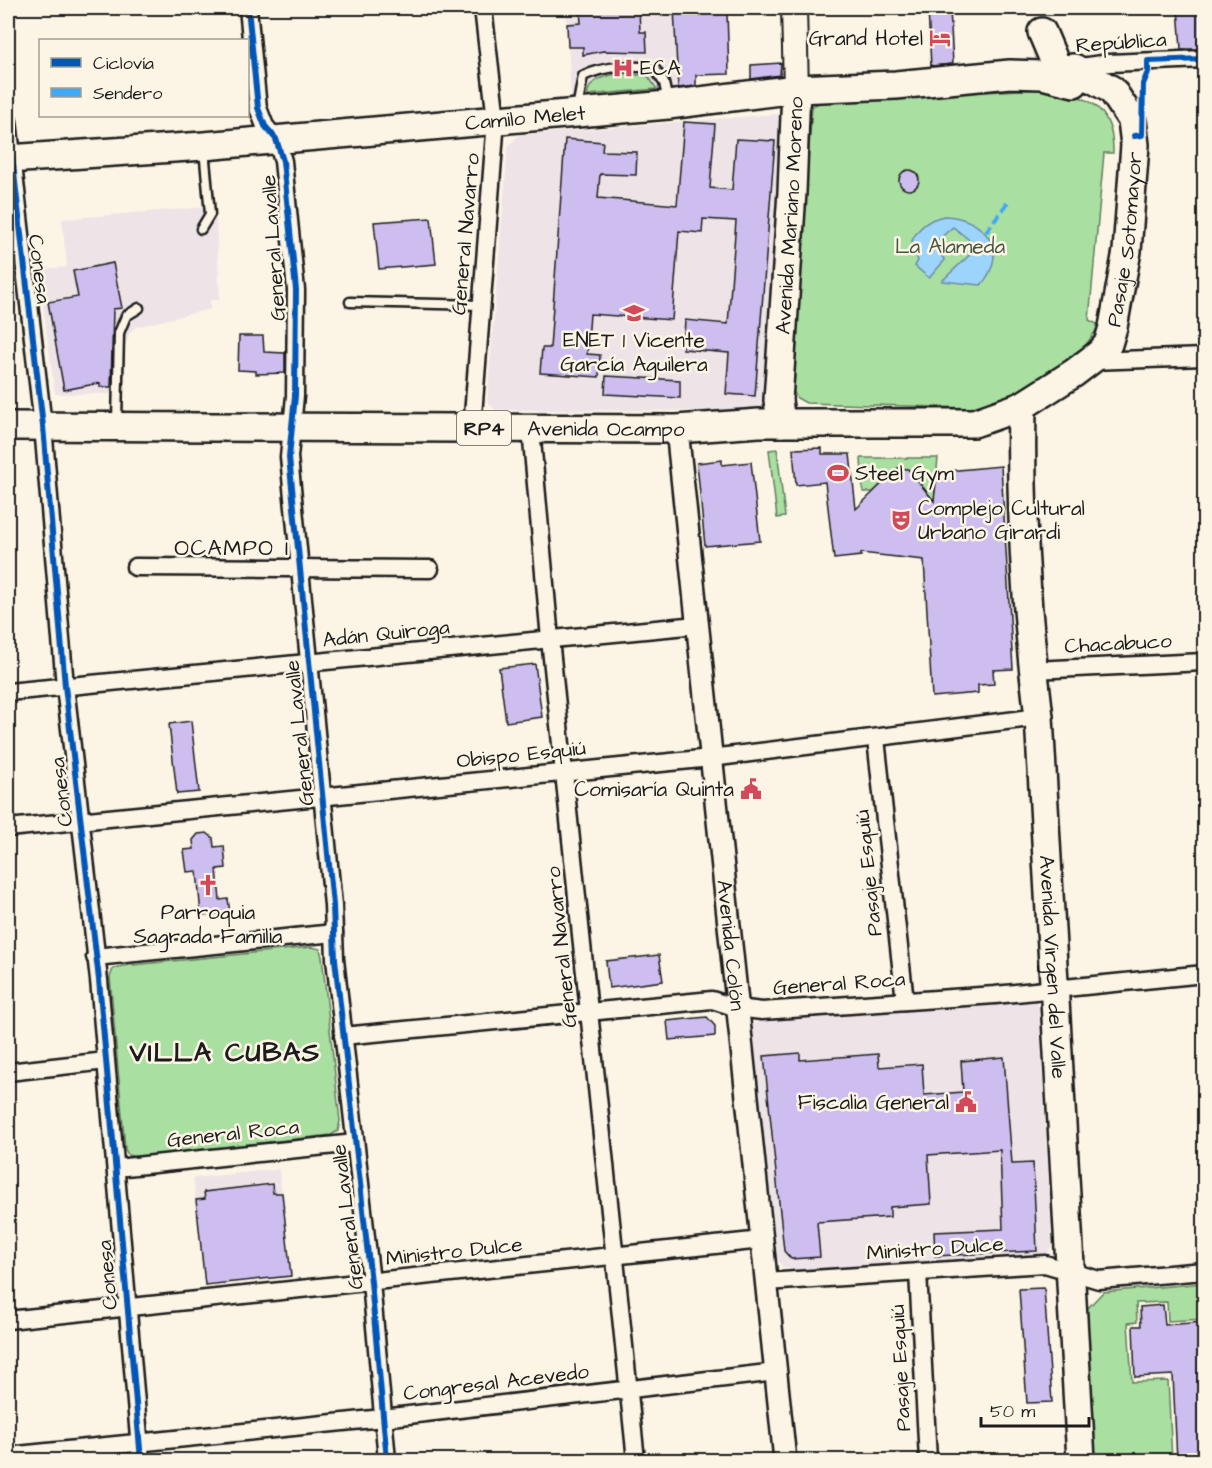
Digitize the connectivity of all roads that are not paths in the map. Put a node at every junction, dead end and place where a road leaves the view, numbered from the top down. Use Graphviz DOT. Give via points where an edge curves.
graph roads {
  1 [pos="248,8"];
  2 [pos="483,8"];
  3 [pos="794,8"];
  4 [pos="1041,20"];
  5 [pos="1204,59"];
  6 [pos="1051,72"];
  7 [pos="796,89"];
  8 [pos="668,105"];
  9 [pos="577,112"];
  10 [pos="496,120"];
  11 [pos="8,121"];
  12 [pos="276,139"];
  13 [pos="204,146"];
  14 [pos="9,159"];
  15 [pos="201,229"];
  16 [pos="15,258"];
  17 [pos="350,302"];
  18 [pos="482,305"];
  19 [pos="138,308"];
  20 [pos="1204,357"];
  21 [pos="1090,361"];
  22 [pos="1022,406"];
  23 [pos="781,423"];
  24 [pos="974,423"];
  25 [pos="8,426"];
  26 [pos="43,426"];
  27 [pos="117,426"];
  28 [pos="292,426"];
  29 [pos="472,428"];
  30 [pos="531,429"];
  31 [pos="677,429"];
  32 [pos="1021,474"];
  33 [pos="135,567"];
  34 [pos="300,569"];
  35 [pos="430,569"];
  36 [pos="697,625"];
  37 [pos="550,639"];
  38 [pos="1204,662"];
  39 [pos="309,663"];
  40 [pos="1033,670"];
  41 [pos="65,686"];
  42 [pos="8,692"];
  43 [pos="1039,717"];
  44 [pos="876,740"];
  45 [pos="711,758"];
  46 [pos="565,772"];
  47 [pos="322,797"];
  48 [pos="82,820"];
  49 [pos="8,828"];
  50 [pos="334,933"];
  51 [pos="95,957"];
  52 [pos="1204,974"];
  53 [pos="1053,989"];
  54 [pos="905,1001"];
  55 [pos="737,1008"];
  56 [pos="591,1012"];
  57 [pos="343,1036"];
  58 [pos="106,1061"];
  59 [pos="8,1072"];
  60 [pos="355,1143"];
  61 [pos="116,1168"];
  62 [pos="762,1240"];
  63 [pos="616,1255"];
  64 [pos="1070,1271"];
  65 [pos="1204,1271"];
  66 [pos="918,1272"];
  67 [pos="371,1282"];
  68 [pos="766,1282"];
  69 [pos="126,1308"];
  70 [pos="8,1320"];
  71 [pos="776,1372"];
  72 [pos="629,1388"];
  73 [pos="383,1418"];
  74 [pos="140,1452"];
  75 [pos="8,1456"];
  76 [pos="387,1461"];
  77 [pos="636,1461"];
  78 [pos="785,1461"];
  79 [pos="928,1461"];
  80 [pos="1081,1461"];
  1 -- 12 [label="street, General Lavalle" via="258,108"];
  2 -- 10 [label="street, General Navarro"];
  3 -- 7 [label="main road, Avenida Mariano Moreno"];
  4 -- 6 [label="main road"];
  5 -- 6 [label="street, República" via="1109,63"];
  6 -- 7 [label="main road, Camilo Melet"];
  6 -- 21 [label="main road, Pasaje Sotomayor" via="1100,82 1119,98 1132,120 1127,249 1108,344"];
  7 -- 8 [label="main road, Camilo Melet"];
  7 -- 23 [label="main road, Avenida Mariano Moreno" via="777,400"];
  8 -- 9 [label="main road, Camilo Melet"];
  8 -- 9 [label="lane" via="664,83 655,69 633,65 603,67 583,76"];
  9 -- 10 [label="main road, Camilo Melet"];
  10 -- 12 [label="main road, Camilo Melet"];
  10 -- 18 [label="street, General Navarro"];
  11 -- 14 [label="street, Conesa"];
  12 -- 13 [label="main road, Camilo Melet"];
  12 -- 28 [label="street, General Lavalle" via="284,161 296,290"];
  13 -- 14 [label="main road, Camilo Melet"];
  13 -- 15 [label="lane" via="210,214"];
  14 -- 16 [label="street, Conesa"];
  16 -- 26 [label="street, Conesa"];
  17 -- 18 [label="lane"];
  18 -- 29 [label="street, General Navarro"];
  19 -- 27 [label="lane" via="126,316 119,333"];
  20 -- 21 [label="street"];
  21 -- 22 [label="main road, Pasaje Sotomayor"];
  22 -- 24 [label="main road, Avenida Ocampo / RP4"];
  22 -- 32 [label="main road, Avenida Virgen del Valle"];
  23 -- 24 [label="main road, Avenida Ocampo / RP4"];
  23 -- 31 [label="main road, Avenida Ocampo / RP4"];
  24 -- 32 [label="main road, Avenida Virgen del Valle" via="988,427 1006,442"];
  25 -- 26 [label="main road, Avenida Ocampo / RP4"];
  26 -- 27 [label="main road, Avenida Ocampo / RP4"];
  26 -- 41 [label="street, Conesa"];
  27 -- 28 [label="main road, Avenida Ocampo / RP4"];
  28 -- 29 [label="main road, Avenida Ocampo / RP4"];
  28 -- 34 [label="street, General Lavalle" via="289,457"];
  29 -- 30 [label="main road, Avenida Ocampo / RP4"];
  30 -- 31 [label="main road, Avenida Ocampo / RP4"];
  30 -- 37 [label="street, General Navarro"];
  31 -- 36 [label="street, Avenida Colón"];
  32 -- 40 [label="main road, Avenida Virgen del Valle"];
  33 -- 34 [label="street"];
  34 -- 35 [label="street"];
  34 -- 39 [label="street, General Lavalle"];
  36 -- 37 [label="street, Adán Quiroga"];
  36 -- 45 [label="street, Avenida Colón"];
  37 -- 39 [label="street, Adán Quiroga"];
  37 -- 46 [label="street, General Navarro"];
  38 -- 40 [label="street, Chacabuco"];
  39 -- 41 [label="street, Adán Quiroga"];
  39 -- 47 [label="street, General Lavalle"];
  40 -- 43 [label="main road, Avenida Virgen del Valle"];
  41 -- 42 [label="street, Adán Quiroga"];
  41 -- 48 [label="street, Conesa"];
  43 -- 44 [label="street, Obispo Esquiú"];
  43 -- 53 [label="main road, Avenida Virgen del Valle"];
  44 -- 45 [label="street, Obispo Esquiú"];
  44 -- 54 [label="street, Pasaje Esquiú"];
  45 -- 46 [label="street, Obispo Esquiú"];
  45 -- 55 [label="street, Avenida Colón"];
  46 -- 47 [label="street, Obispo Esquiú"];
  46 -- 56 [label="street, General Navarro"];
  47 -- 48 [label="street, Obispo Esquiú"];
  47 -- 50 [label="street, General Lavalle"];
  48 -- 49 [label="street, Obispo Esquiú"];
  48 -- 51 [label="street, Conesa"];
  50 -- 51 [label="street"];
  50 -- 57 [label="street, General Lavalle"];
  51 -- 58 [label="street, Conesa"];
  52 -- 53 [label="street, General Roca"];
  53 -- 54 [label="street, General Roca"];
  53 -- 64 [label="main road, Avenida Virgen del Valle"];
  54 -- 55 [label="street, General Roca" via="762,1011"];
  55 -- 56 [label="street, General Roca" via="712,1000"];
  55 -- 62 [label="street, Avenida Colón"];
  56 -- 57 [label="street, General Roca"];
  56 -- 63 [label="street, General Navarro"];
  57 -- 60 [label="street, General Lavalle"];
  58 -- 59 [label="street"];
  58 -- 61 [label="street, Conesa"];
  60 -- 61 [label="street, General Roca"];
  60 -- 67 [label="street, General Lavalle"];
  61 -- 69 [label="street, Conesa"];
  62 -- 63 [label="street, Ministro Dulce"];
  62 -- 68 [label="street, Avenida Colón"];
  63 -- 67 [label="street, Ministro Dulce"];
  63 -- 72 [label="street, General Navarro"];
  64 -- 65 [label="street, Ministro Dulce" via="1100,1280"];
  64 -- 66 [label="street, Ministro Dulce" via="1046,1264"];
  64 -- 80 [label="main road, Avenida Virgen del Valle"];
  66 -- 68 [label="street, Ministro Dulce"];
  66 -- 79 [label="street, Pasaje Esquiú"];
  67 -- 69 [label="street, Ministro Dulce"];
  67 -- 73 [label="street, General Lavalle"];
  68 -- 71 [label="street, Avenida Colón"];
  69 -- 70 [label="street, Ministro Dulce"];
  69 -- 74 [label="street, Conesa"];
  71 -- 72 [label="street, Congresal Acevedo"];
  71 -- 78 [label="street, Avenida Colón"];
  72 -- 73 [label="street, Congresal Acevedo"];
  72 -- 77 [label="street, General Navarro"];
  73 -- 74 [label="street, Congresal Acevedo"];
  73 -- 76 [label="street, General Lavalle"];
  74 -- 75 [label="street, Congresal Acevedo"];
}
